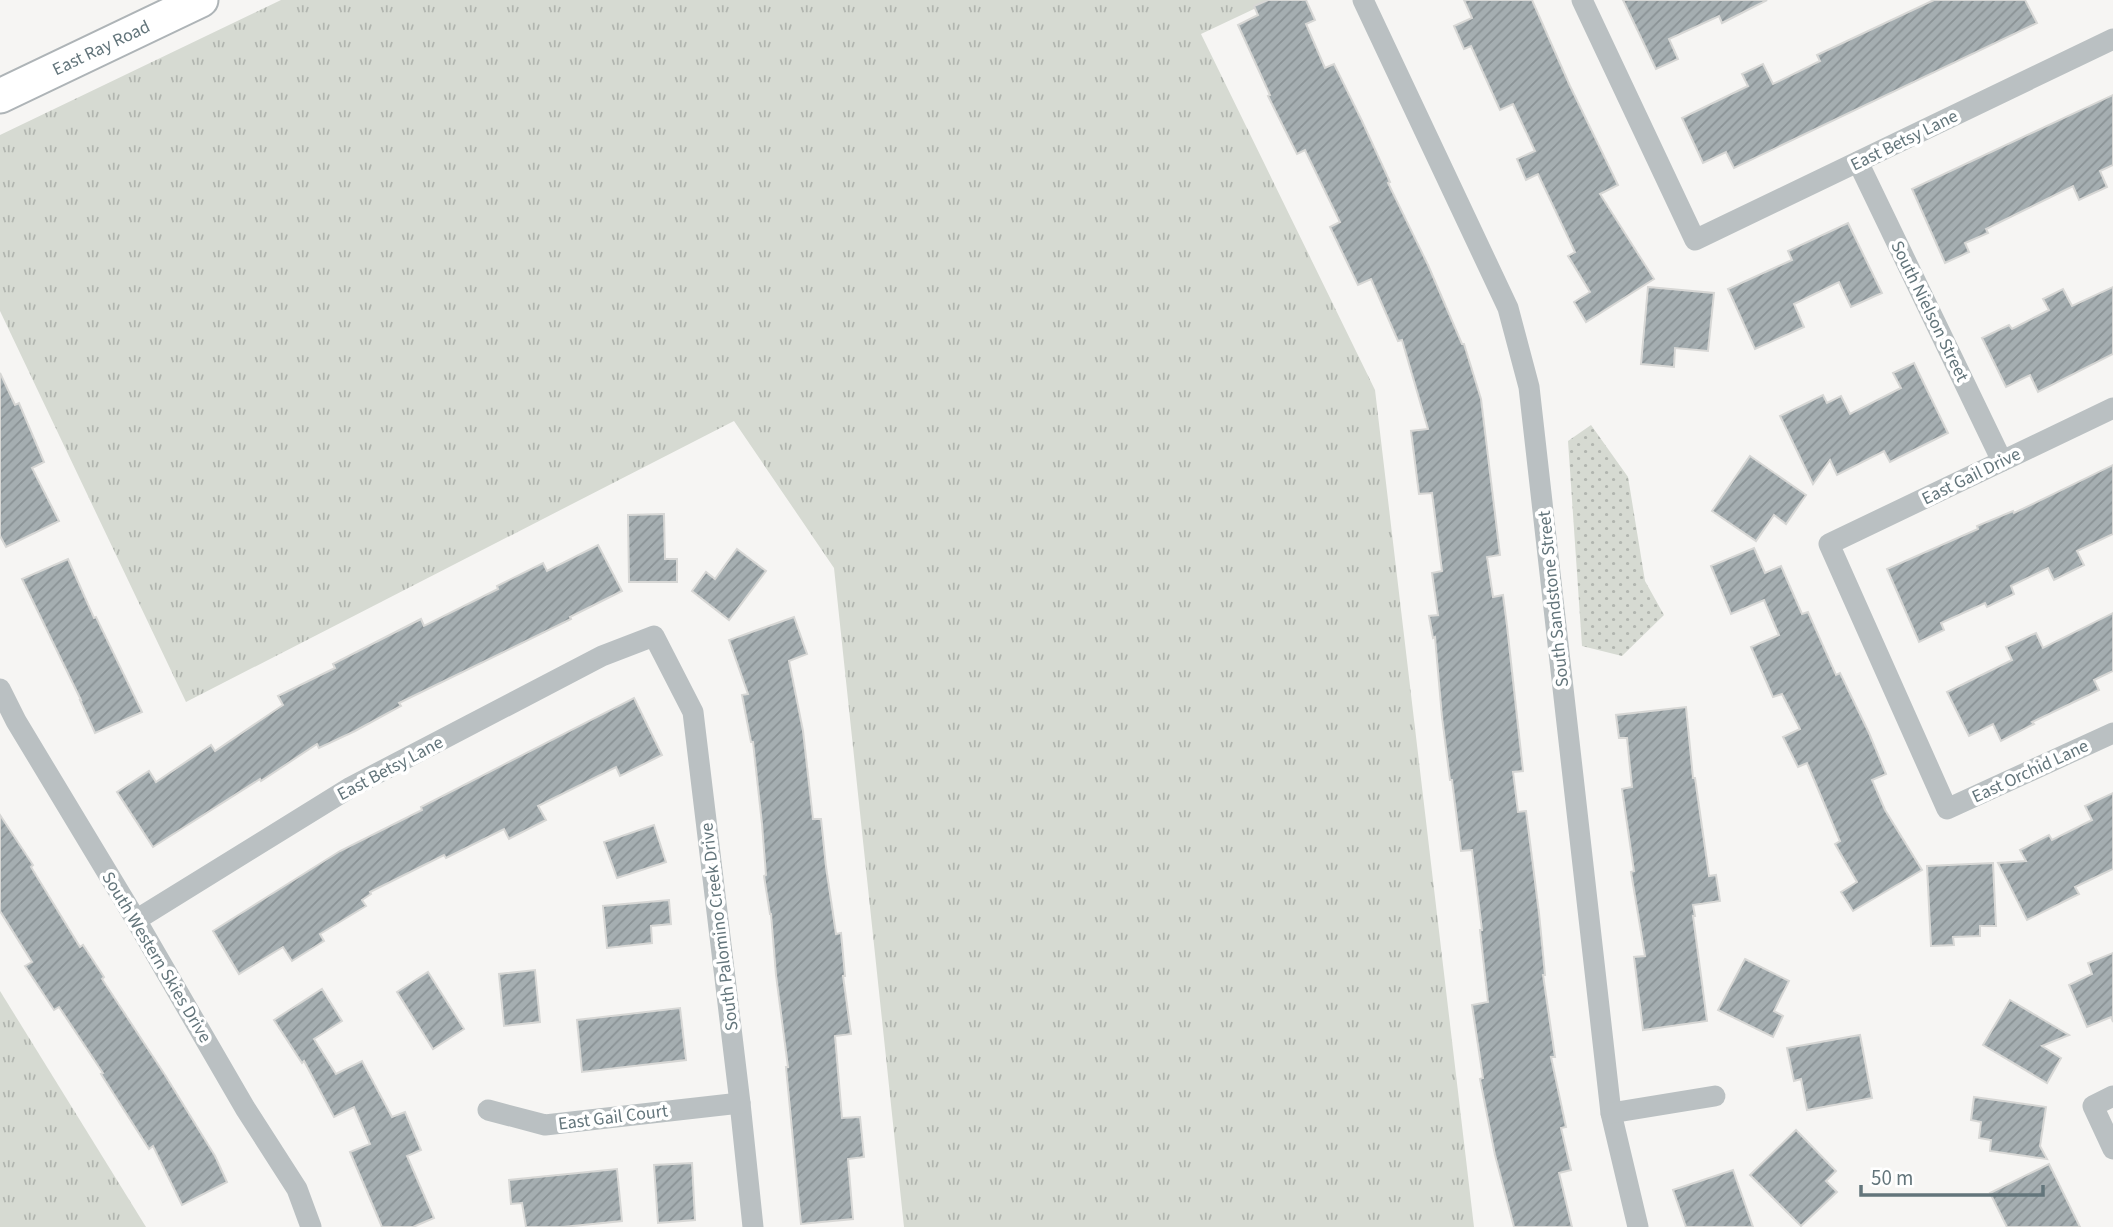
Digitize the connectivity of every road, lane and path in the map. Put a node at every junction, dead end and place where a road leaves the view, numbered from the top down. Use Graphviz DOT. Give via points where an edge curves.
graph roads {
  1 [pos="201,0"];
  2 [pos="1363,0"];
  3 [pos="1582,0"];
  4 [pos="2113,39"];
  5 [pos="0,96"];
  6 [pos="1858,162"];
  7 [pos="2113,408"];
  8 [pos="2002,461"];
  9 [pos="654,636"];
  10 [pos="0,689"];
  11 [pos="2113,733"];
  12 [pos="1947,809"];
  13 [pos="136,920"];
  14 [pos="1715,1096"];
  15 [pos="2113,1096"];
  16 [pos="740,1103"];
  17 [pos="488,1110"];
  18 [pos="1611,1113"];
  19 [pos="2113,1149"];
  20 [pos="311,1227"];
  21 [pos="753,1227"];
  22 [pos="1638,1227"];
  1 -- 5 [label="main road, East Ray Road"];
  2 -- 18 [label="street, South Sandstone Street" via="1508,308 1529,387"];
  3 -- 6 [label="street, East Betsy Lane" via="1695,240"];
  4 -- 6 [label="street, East Betsy Lane"];
  6 -- 8 [label="street, South Nielson Street"];
  7 -- 8 [label="street, East Gail Drive"];
  8 -- 12 [label="street, East Gail Drive" via="1829,544"];
  9 -- 13 [label="street, East Betsy Lane" via="602,656 351,787"];
  9 -- 16 [label="street, South Palomino Creek Drive" via="693,712"];
  10 -- 13 [label="street, South Western Skies Drive"];
  11 -- 12 [label="street, East Orchid Lane"];
  13 -- 20 [label="street, South Western Skies Drive" via="297,1189"];
  14 -- 18 [label="street"];
  15 -- 19 [label="street" via="2093,1106"];
  16 -- 17 [label="street, East Gail Court" via="545,1125"];
  16 -- 21 [label="street, South Palomino Creek Drive"];
  18 -- 22 [label="street, South Sandstone Street"];
}
